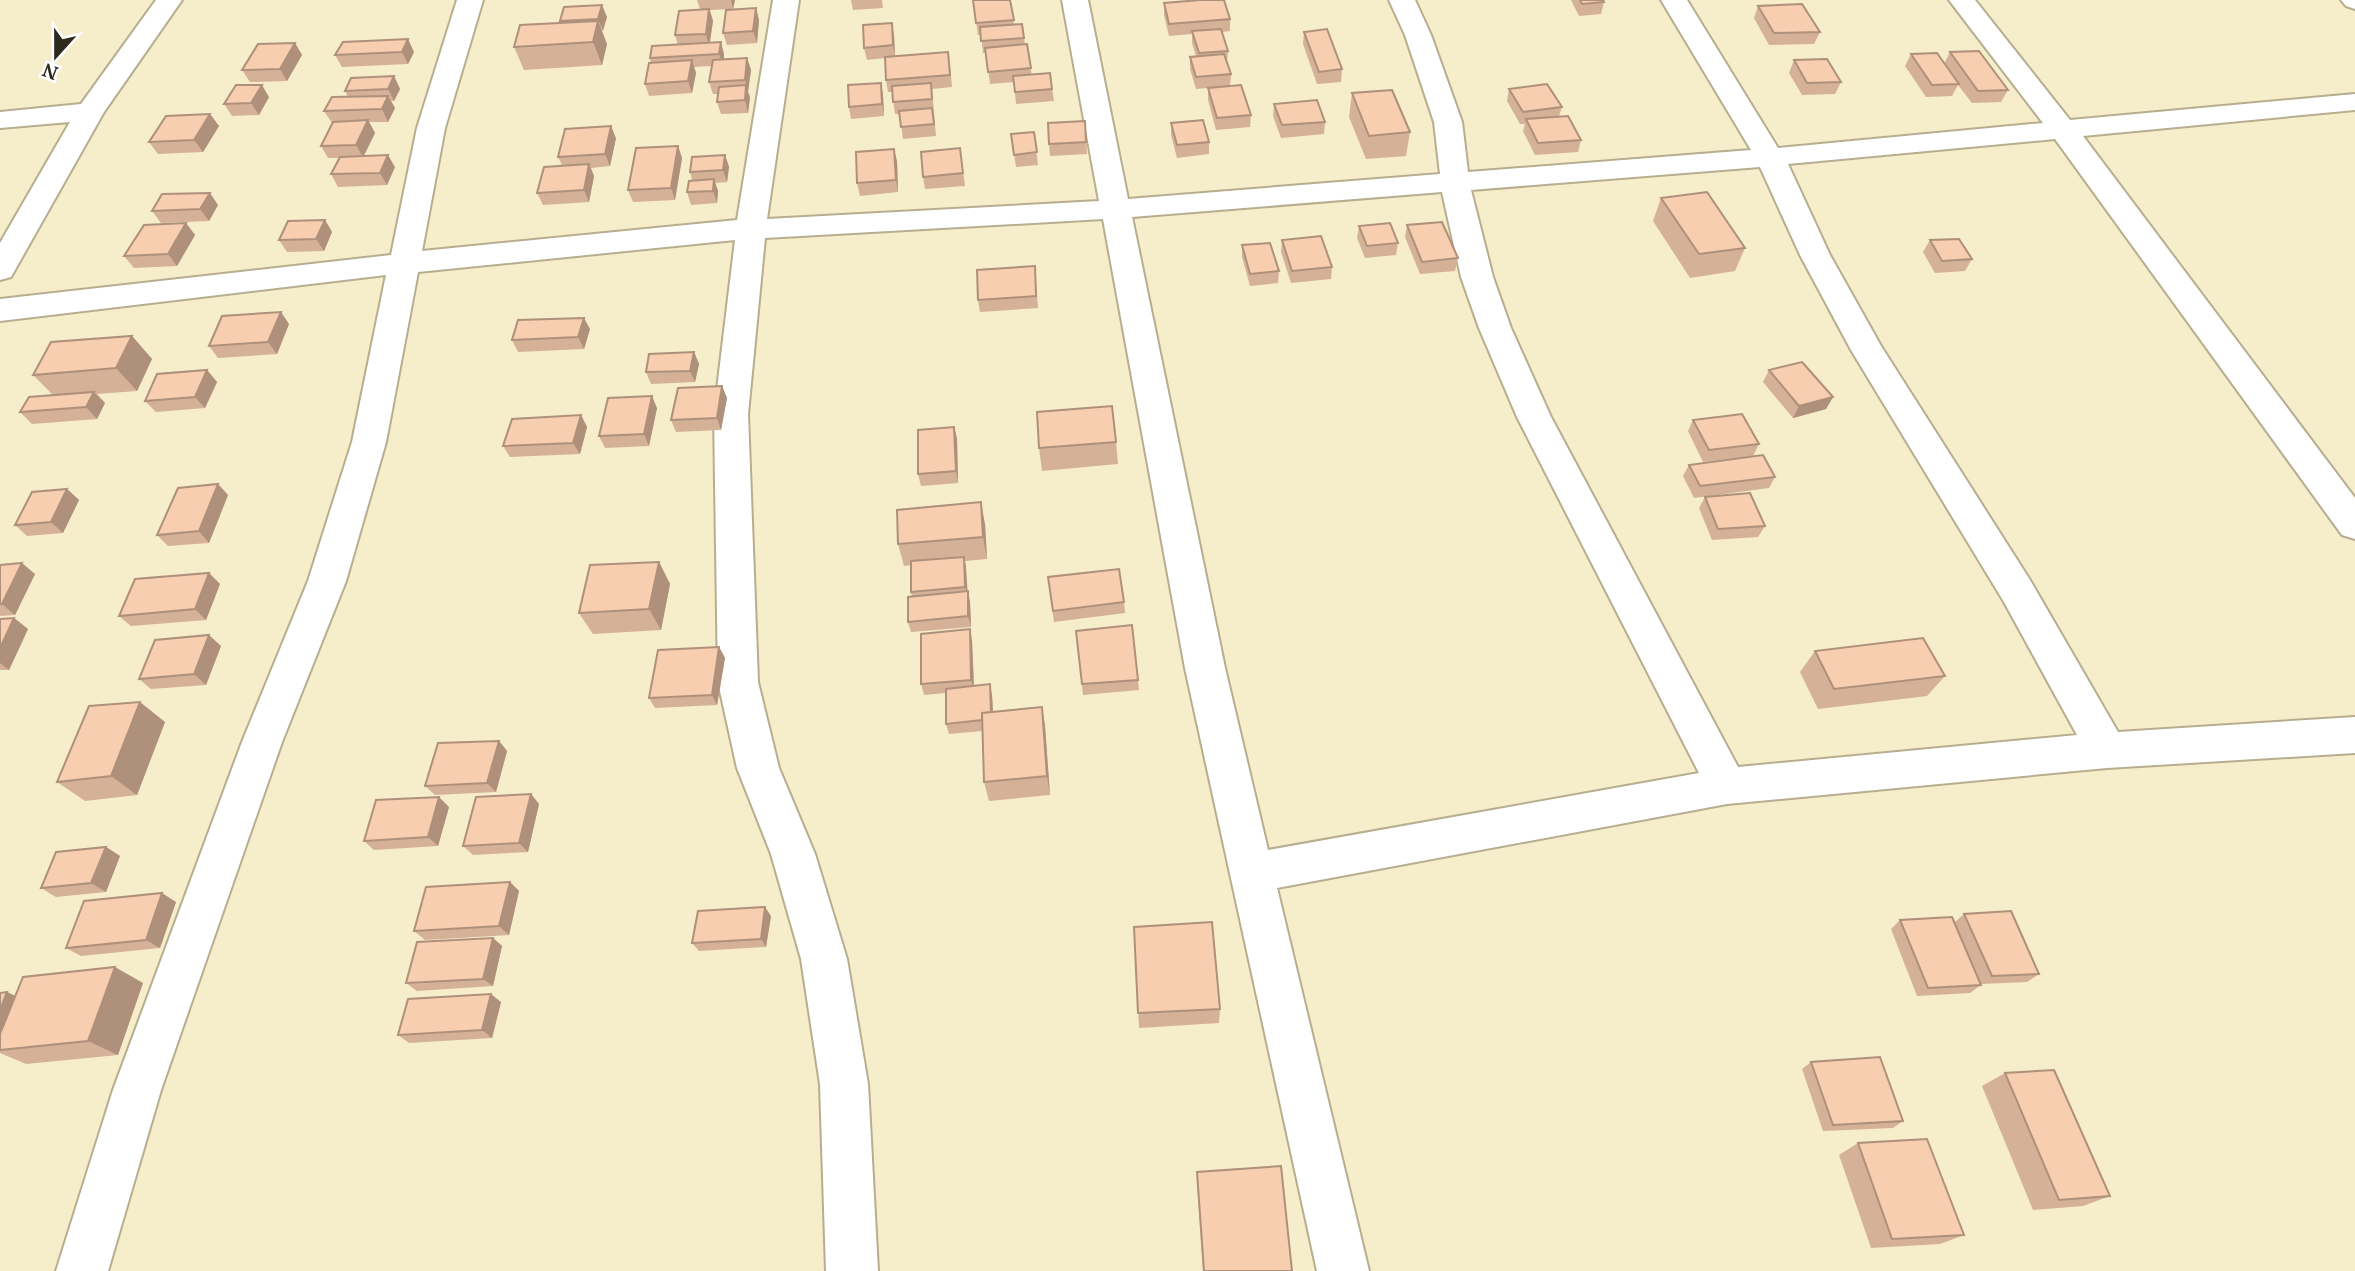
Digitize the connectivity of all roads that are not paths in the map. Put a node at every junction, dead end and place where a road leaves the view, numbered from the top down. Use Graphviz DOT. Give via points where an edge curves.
graph roads {
  1 [pos="169,0"];
  2 [pos="470,0"];
  3 [pos="786,0"];
  4 [pos="1076,0"];
  5 [pos="1402,0"];
  6 [pos="1674,0"];
  7 [pos="1962,0"];
  8 [pos="2355,103"];
  9 [pos="90,112"];
  10 [pos="0,120"];
  11 [pos="2060,128"];
  12 [pos="1770,157"];
  13 [pos="1455,183"];
  14 [pos="1118,209"];
  15 [pos="751,228"];
  16 [pos="404,262"];
  17 [pos="0,270"];
  18 [pos="0,310"];
  19 [pos="2355,525"];
  20 [pos="2355,734"];
  21 [pos="2107,750"];
  22 [pos="1727,786"];
  23 [pos="1252,873"];
  24 [pos="82,1271"];
  25 [pos="852,1271"];
  26 [pos="1343,1271"];
  1 -- 9 [label="street"];
  2 -- 16 [label="street" via="431,128"];
  3 -- 15 [label="street"];
  4 -- 14 [label="street"];
  5 -- 13 [label="street" via="1448,122"];
  6 -- 12 [label="street"];
  7 -- 11 [label="street"];
  8 -- 11 [label="street"];
  9 -- 10 [label="street"];
  9 -- 17 [label="street"];
  11 -- 12 [label="street"];
  11 -- 19 [label="street"];
  12 -- 13 [label="street"];
  12 -- 21 [label="street" via="1815,256 1867,350 2017,591"];
  13 -- 14 [label="street"];
  13 -- 22 [label="street" via="1477,277 1534,417"];
  14 -- 15 [label="street"];
  14 -- 23 [label="street" via="1205,668"];
  15 -- 16 [label="street"];
  15 -- 25 [label="street" via="731,414 738,682 758,768 793,855 824,959 844,1084"];
  16 -- 18 [label="street"];
  16 -- 24 [label="street" via="369,442 327,581 262,742 137,1090"];
  20 -- 21 [label="street"];
  21 -- 22 [label="street"];
  22 -- 23 [label="street"];
  23 -- 26 [label="street"];
}
